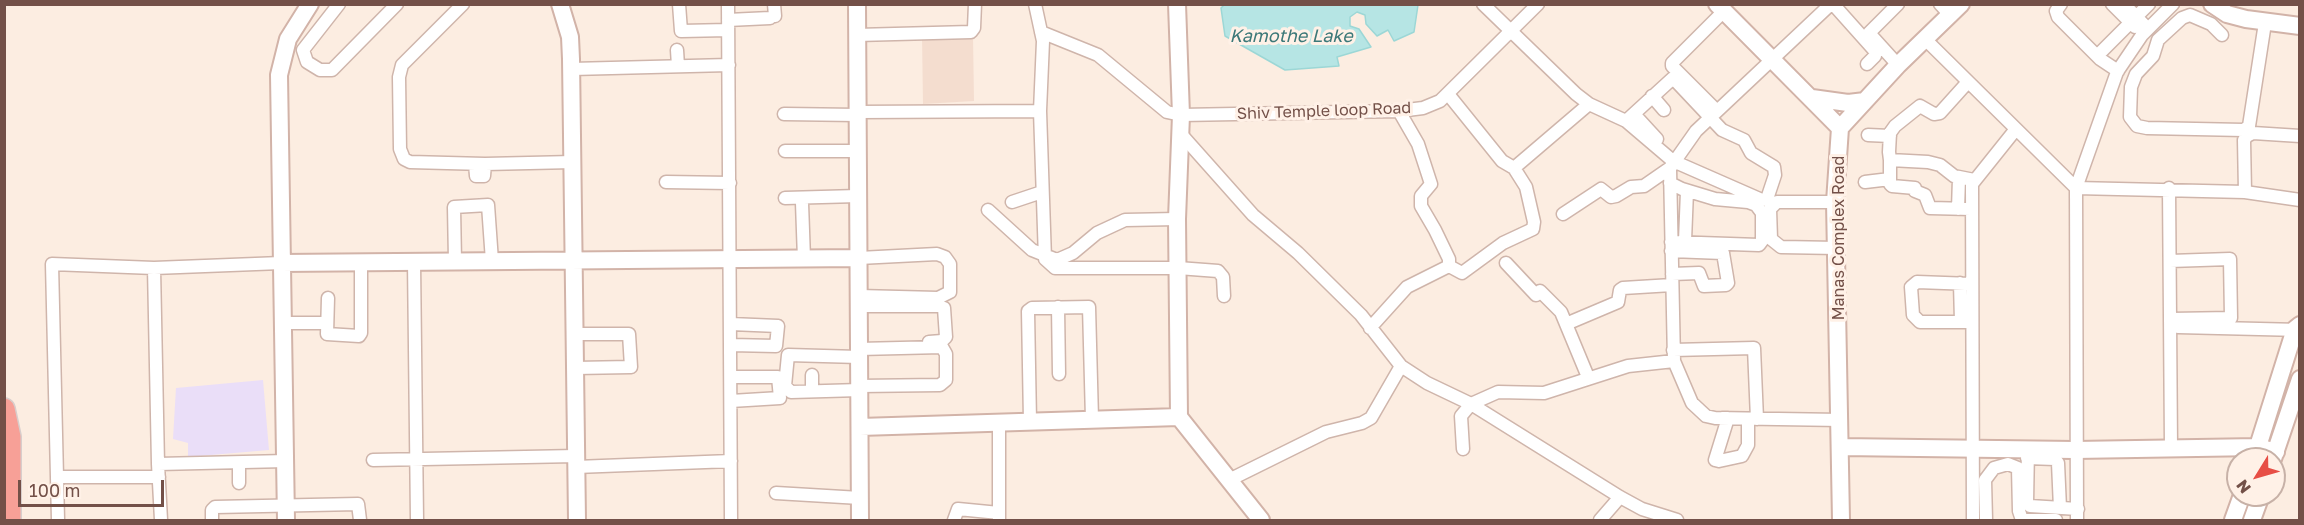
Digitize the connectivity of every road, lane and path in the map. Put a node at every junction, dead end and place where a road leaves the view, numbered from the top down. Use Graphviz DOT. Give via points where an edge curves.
graph roads {
  1 [pos="310,4"];
  2 [pos="339,4"];
  3 [pos="397,4"];
  4 [pos="463,4"];
  5 [pos="560,4"];
  6 [pos="679,4"];
  7 [pos="728,4"];
  8 [pos="857,4"];
  9 [pos="975,4"];
  10 [pos="1035,4"];
  11 [pos="1178,4"];
  12 [pos="1483,4"];
  13 [pos="1538,4"];
  14 [pos="1832,4"];
  15 [pos="1898,4"];
  16 [pos="2061,4"];
  17 [pos="2112,4"];
  18 [pos="2149,4"];
  19 [pos="2173,4"];
  20 [pos="2217,7"];
  21 [pos="1721,8"];
  22 [pos="1951,8"];
  23 [pos="2132,11"];
  24 [pos="773,13"];
  25 [pos="2265,23"];
  26 [pos="2300,26"];
  27 [pos="728,28"];
  28 [pos="1041,32"];
  29 [pos="1510,32"];
  30 [pos="2145,32"];
  31 [pos="679,34"];
  32 [pos="857,35"];
  33 [pos="288,39"];
  34 [pos="1926,40"];
  35 [pos="306,43"];
  36 [pos="2131,49"];
  37 [pos="677,50"];
  38 [pos="2097,56"];
  39 [pos="1882,57"];
  40 [pos="1774,59"];
  41 [pos="1867,64"];
  42 [pos="2146,64"];
  43 [pos="729,65"];
  44 [pos="678,66"];
  45 [pos="1896,67"];
  46 [pos="572,69"];
  47 [pos="2118,71"];
  48 [pos="1960,86"];
  49 [pos="1448,94"];
  50 [pos="1652,96"];
  51 [pos="1812,98"];
  52 [pos="1865,101"];
  53 [pos="1589,104"];
  54 [pos="1664,110"];
  55 [pos="1040,111"];
  56 [pos="1399,111"];
  57 [pos="784,114"];
  58 [pos="858,114"];
  59 [pos="1714,114"];
  60 [pos="1181,115"];
  61 [pos="1630,118"];
  62 [pos="1840,128"];
  63 [pos="2016,129"];
  64 [pos="1180,133"];
  65 [pos="1868,135"];
  66 [pos="1890,136"];
  67 [pos="2300,136"];
  68 [pos="1660,142"];
  69 [pos="786,153"];
  70 [pos="858,153"];
  71 [pos="1890,160"];
  72 [pos="573,162"];
  73 [pos="1671,165"];
  74 [pos="1514,168"];
  75 [pos="1959,178"];
  76 [pos="1890,179"];
  77 [pos="1974,180"];
  78 [pos="666,182"];
  79 [pos="1865,182"];
  80 [pos="730,183"];
  81 [pos="1671,183"];
  82 [pos="2076,188"];
  83 [pos="2169,188"];
  84 [pos="1687,191"];
  85 [pos="1042,192"];
  86 [pos="2245,192"];
  87 [pos="858,199"];
  88 [pos="2300,200"];
  89 [pos="1012,202"];
  90 [pos="1835,202"];
  91 [pos="802,203"];
  92 [pos="1958,209"];
  93 [pos="1971,209"];
  94 [pos="988,210"];
  95 [pos="1563,214"];
  96 [pos="1177,219"];
  97 [pos="1685,242"];
  98 [pos="1671,247"];
  99 [pos="1837,248"];
  100 [pos="1044,255"];
  101 [pos="859,258"];
  102 [pos="731,259"];
  103 [pos="804,259"];
  104 [pos="574,260"];
  105 [pos="455,261"];
  106 [pos="492,261"];
  107 [pos="2170,261"];
  108 [pos="361,262"];
  109 [pos="414,262"];
  110 [pos="281,263"];
  111 [pos="1506,263"];
  112 [pos="1449,266"];
  113 [pos="154,268"];
  114 [pos="1178,268"];
  115 [pos="1672,279"];
  116 [pos="1966,284"];
  117 [pos="1224,296"];
  118 [pos="328,298"];
  119 [pos="859,301"];
  120 [pos="1058,308"];
  121 [pos="1966,322"];
  122 [pos="2171,322"];
  123 [pos="282,323"];
  124 [pos="327,323"];
  125 [pos="731,324"];
  126 [pos="1566,324"];
  127 [pos="1370,328"];
  128 [pos="2298,328"];
  129 [pos="575,334"];
  130 [pos="731,345"];
  131 [pos="859,350"];
  132 [pos="1673,356"];
  133 [pos="1401,366"];
  134 [pos="575,368"];
  135 [pos="777,374"];
  136 [pos="1059,374"];
  137 [pos="812,375"];
  138 [pos="731,376"];
  139 [pos="1588,377"];
  140 [pos="2300,379"];
  141 [pos="860,388"];
  142 [pos="812,391"];
  143 [pos="731,401"];
  144 [pos="1471,404"];
  145 [pos="4,409"];
  146 [pos="1179,417"];
  147 [pos="1728,418"];
  148 [pos="1092,419"];
  149 [pos="1752,419"];
  150 [pos="1841,420"];
  151 [pos="999,421"];
  152 [pos="1030,421"];
  153 [pos="860,427"];
  154 [pos="1841,447"];
  155 [pos="2171,447"];
  156 [pos="2258,447"];
  157 [pos="2278,447"];
  158 [pos="1463,448"];
  159 [pos="2075,450"];
  160 [pos="2226,451"];
  161 [pos="1973,452"];
  162 [pos="2028,453"];
  163 [pos="417,459"];
  164 [pos="373,460"];
  165 [pos="286,461"];
  166 [pos="731,461"];
  167 [pos="576,462"];
  168 [pos="239,463"];
  169 [pos="158,464"];
  170 [pos="1990,474"];
  171 [pos="58,477"];
  172 [pos="159,477"];
  173 [pos="1229,480"];
  174 [pos="239,483"];
  175 [pos="776,493"];
  176 [pos="1620,497"];
  177 [pos="860,498"];
  178 [pos="286,514"];
  179 [pos="2058,514"];
  180 [pos="2078,515"];
  181 [pos="994,516"];
  182 [pos="10,520"];
  183 [pos="58,520"];
  184 [pos="161,520"];
  185 [pos="212,520"];
  186 [pos="360,520"];
  187 [pos="417,520"];
  188 [pos="577,520"];
  189 [pos="731,520"];
  190 [pos="860,520"];
  191 [pos="954,520"];
  192 [pos="1261,520"];
  193 [pos="1600,520"];
  194 [pos="1677,520"];
  195 [pos="1841,520"];
  196 [pos="1973,520"];
  197 [pos="1986,520"];
  1 -- 33 [label="street"];
  2 -- 35 [label="street"];
  3 -- 35 [label="street" via="332,70 312,67 303,53"];
  4 -- 72 [label="street" via="402,65 400,149 404,159 480,164"];
  5 -- 46 [label="street" via="570,37"];
  6 -- 27 [label="street" via="681,31"];
  7 -- 27 [label="street"];
  8 -- 32 [label="street"];
  9 -- 32 [label="street" via="971,32"];
  10 -- 28 [label="street"];
  11 -- 60 [label="street"];
  12 -- 29 [label="street"];
  13 -- 29 [label="street, Shiv Temple loop Road"];
  14 -- 40 [label="street"];
  14 -- 41 [label="street" via="1875,51"];
  15 -- 45 [label="street" via="1869,33"];
  16 -- 38 [label="street" via="2055,13"];
  17 -- 23 [label="street"];
  18 -- 23 [label="street"];
  19 -- 30 [label="street"];
  20 -- 25 [label="street"];
  20 -- 42 [label="street" via="2222,36 2211,24 2190,15 2158,40"];
  21 -- 40 [label="street"];
  21 -- 59 [label="street" via="1672,63"];
  22 -- 34 [label="street"];
  23 -- 30 [label="street"];
  23 -- 38 [label="street"];
  24 -- 27 [label="street"];
  25 -- 26 [label="street"];
  25 -- 42 [label="street" via="2249,126 2244,130 2137,126 2130,117 2130,87"];
  27 -- 31 [label="street"];
  27 -- 43 [label="street"];
  28 -- 55 [label="street"];
  28 -- 60 [label="street" via="1098,55 1167,112"];
  29 -- 49 [label="street, Shiv Temple loop Road"];
  29 -- 53 [label="street"];
  30 -- 36 [label="street"];
  32 -- 58 [label="street"];
  33 -- 35 [label="street"];
  33 -- 110 [label="street" via="279,75"];
  34 -- 45 [label="street"];
  34 -- 48 [label="street"];
  36 -- 42 [label="street"];
  36 -- 47 [label="street"];
  37 -- 44 [label="street"];
  38 -- 47 [label="street"];
  39 -- 45 [label="street"];
  40 -- 51 [label="street"];
  40 -- 59 [label="street"];
  43 -- 44 [label="street"];
  43 -- 80 [label="street"];
  44 -- 46 [label="street"];
  45 -- 52 [label="street"];
  46 -- 72 [label="street"];
  47 -- 82 [label="street"];
  48 -- 63 [label="street"];
  48 -- 66 [label="street" via="1940,112 1934,114 1920,106 1895,126"];
  49 -- 56 [label="street, Shiv Temple loop Road" via="1432,105"];
  49 -- 74 [label="street" via="1502,160"];
  50 -- 54 [label="street"];
  50 -- 59 [label="street" via="1673,78"];
  50 -- 61 [label="street"];
  51 -- 52 [label="street"];
  51 -- 62 [label="street"];
  52 -- 62 [label="street"];
  53 -- 61 [label="street"];
  53 -- 74 [label="street"];
  55 -- 58 [label="street"];
  55 -- 85 [label="street"];
  56 -- 60 [label="street, Shiv Temple loop Road"];
  56 -- 112 [label="street" via="1418,144 1431,184 1421,196 1420,206 1436,231"];
  57 -- 58 [label="street"];
  58 -- 70 [label="street"];
  59 -- 73 [label="street"];
  59 -- 73 [label="street" via="1722,130 1744,140 1751,153 1774,167 1767,199"];
  60 -- 64 [label="street"];
  61 -- 68 [label="street"];
  61 -- 73 [label="street"];
  62 -- 90 [label="street, Manas Complex Road"];
  63 -- 77 [label="street"];
  63 -- 82 [label="street"];
  64 -- 96 [label="street"];
  64 -- 127 [label="street" via="1254,215 1336,290"];
  65 -- 66 [label="street"];
  66 -- 71 [label="street"];
  67 -- 86 [label="street" via="2247,136"];
  69 -- 70 [label="street"];
  70 -- 87 [label="street"];
  71 -- 75 [label="street" via="1940,165"];
  71 -- 76 [label="street"];
  72 -- 104 [label="street"];
  73 -- 81 [label="street"];
  73 -- 95 [label="street" via="1644,186 1630,187 1611,197 1601,189"];
  74 -- 112 [label="street" via="1526,187 1533,229 1503,243 1462,273"];
  75 -- 77 [label="street"];
  75 -- 92 [label="street"];
  76 -- 79 [label="street"];
  76 -- 92 [label="street" via="1892,186 1915,188 1925,195 1930,208"];
  77 -- 93 [label="street"];
  78 -- 80 [label="street"];
  80 -- 102 [label="street"];
  81 -- 84 [label="street"];
  81 -- 98 [label="street"];
  82 -- 83 [label="street"];
  82 -- 159 [label="street"];
  83 -- 86 [label="street"];
  83 -- 107 [label="street"];
  84 -- 97 [label="street"];
  84 -- 97 [label="street" via="1756,205 1762,213 1761,241 1759,245"];
  85 -- 89 [label="street"];
  85 -- 100 [label="street"];
  86 -- 88 [label="street"];
  87 -- 91 [label="street"];
  87 -- 91 [label="street" via="785,201"];
  87 -- 101 [label="street"];
  90 -- 99 [label="street, Manas Complex Road"];
  90 -- 99 [label="street" via="1777,202 1770,209 1771,239 1781,247"];
  91 -- 103 [label="street"];
  92 -- 93 [label="street"];
  93 -- 116 [label="street"];
  94 -- 100 [label="street" via="1032,250"];
  96 -- 100 [label="street" via="1125,220 1097,232 1073,253 1057,260"];
  96 -- 114 [label="street"];
  97 -- 98 [label="street"];
  98 -- 115 [label="street"];
  98 -- 115 [label="street" via="1723,253 1728,283 1704,286 1699,273"];
  99 -- 150 [label="street, Manas Complex Road"];
  100 -- 114 [label="street" via="1054,268"];
  101 -- 103 [label="street"];
  101 -- 119 [label="street"];
  101 -- 119 [label="street" via="937,254 950,264 950,292 938,298"];
  102 -- 103 [label="street"];
  102 -- 104 [label="street"];
  102 -- 125 [label="street"];
  104 -- 106 [label="street"];
  104 -- 129 [label="street"];
  105 -- 106 [label="street"];
  105 -- 106 [label="street" via="454,207 488,205"];
  105 -- 109 [label="street"];
  107 -- 122 [label="street"];
  107 -- 122 [label="street" via="2230,259 2231,318"];
  108 -- 109 [label="street"];
  108 -- 110 [label="street"];
  108 -- 124 [label="street" via="361,333 329,336"];
  109 -- 163 [label="street"];
  110 -- 113 [label="street"];
  110 -- 123 [label="street"];
  111 -- 126 [label="street" via="1536,295 1540,291 1561,312"];
  112 -- 127 [label="street" via="1407,287"];
  113 -- 169 [label="street"];
  113 -- 171 [label="street" via="52,264"];
  114 -- 117 [label="street" via="1218,271 1223,277"];
  114 -- 146 [label="street"];
  115 -- 126 [label="street" via="1623,288 1618,302"];
  115 -- 132 [label="street"];
  116 -- 121 [label="street"];
  116 -- 121 [label="street" via="1917,282 1911,287 1916,320"];
  118 -- 124 [label="street"];
  119 -- 131 [label="street"];
  119 -- 131 [label="street" via="939,306 946,310 946,337 942,341"];
  120 -- 136 [label="street"];
  120 -- 148 [label="street" via="1089,307"];
  120 -- 152 [label="street" via="1028,311"];
  121 -- 161 [label="street"];
  122 -- 128 [label="street"];
  122 -- 155 [label="street"];
  123 -- 124 [label="street"];
  123 -- 165 [label="street"];
  125 -- 130 [label="street"];
  125 -- 130 [label="street" via="778,326 776,346"];
  126 -- 139 [label="street"];
  127 -- 133 [label="street"];
  128 -- 156 [label="street"];
  129 -- 134 [label="street"];
  129 -- 134 [label="street" via="629,334 631,367"];
  130 -- 138 [label="street"];
  131 -- 141 [label="street"];
  131 -- 141 [label="street" via="942,347 946,354 946,380 940,385"];
  131 -- 142 [label="street" via="788,355 785,386 791,392"];
  132 -- 139 [label="street"];
  132 -- 147 [label="street" via="1698,411"];
  132 -- 149 [label="street" via="1754,348"];
  133 -- 144 [label="street"];
  133 -- 173 [label="street" via="1371,418 1326,432"];
  134 -- 167 [label="street"];
  135 -- 138 [label="street"];
  137 -- 142 [label="street"];
  138 -- 143 [label="street"];
  138 -- 143 [label="street" via="778,377 780,399"];
  139 -- 144 [label="street" via="1544,393 1498,392"];
  140 -- 157 [label="street"];
  141 -- 142 [label="street"];
  141 -- 153 [label="street"];
  143 -- 166 [label="street"];
  144 -- 158 [label="street" via="1461,416"];
  144 -- 176 [label="street"];
  145 -- 182 [label="highway" via="10,436"];
  146 -- 148 [label="street"];
  146 -- 173 [label="street"];
  147 -- 149 [label="street"];
  147 -- 149 [label="street" via="1715,460 1742,456"];
  148 -- 152 [label="street"];
  149 -- 150 [label="street"];
  150 -- 154 [label="street, Manas Complex Road"];
  151 -- 152 [label="street"];
  151 -- 153 [label="street"];
  151 -- 181 [label="street"];
  153 -- 177 [label="street"];
  154 -- 161 [label="street"];
  154 -- 195 [label="street, Manas Complex Road"];
  155 -- 159 [label="street"];
  155 -- 160 [label="street"];
  159 -- 162 [label="street"];
  159 -- 180 [label="street"];
  161 -- 162 [label="street"];
  161 -- 170 [label="street"];
  161 -- 196 [label="street"];
  162 -- 179 [label="street" via="2027,503"];
  162 -- 179 [label="street" via="2058,463"];
  163 -- 164 [label="street"];
  163 -- 167 [label="street"];
  163 -- 187 [label="street"];
  165 -- 168 [label="street"];
  165 -- 178 [label="street"];
  166 -- 167 [label="street"];
  166 -- 189 [label="street"];
  167 -- 188 [label="street"];
  168 -- 169 [label="street"];
  168 -- 174 [label="street"];
  169 -- 172 [label="street"];
  170 -- 179 [label="street" via="1994,468 2008,464 2018,468 2022,520"];
  170 -- 197 [label="street" via="1985,480"];
  171 -- 172 [label="street"];
  171 -- 183 [label="street"];
  172 -- 184 [label="street"];
  173 -- 192 [label="street"];
  175 -- 177 [label="street"];
  176 -- 193 [label="street"];
  176 -- 194 [label="street"];
  177 -- 190 [label="street"];
  178 -- 185 [label="street" via="215,507"];
  178 -- 186 [label="street" via="358,504"];
  179 -- 180 [label="street"];
  181 -- 191 [label="street" via="958,509"];
}
